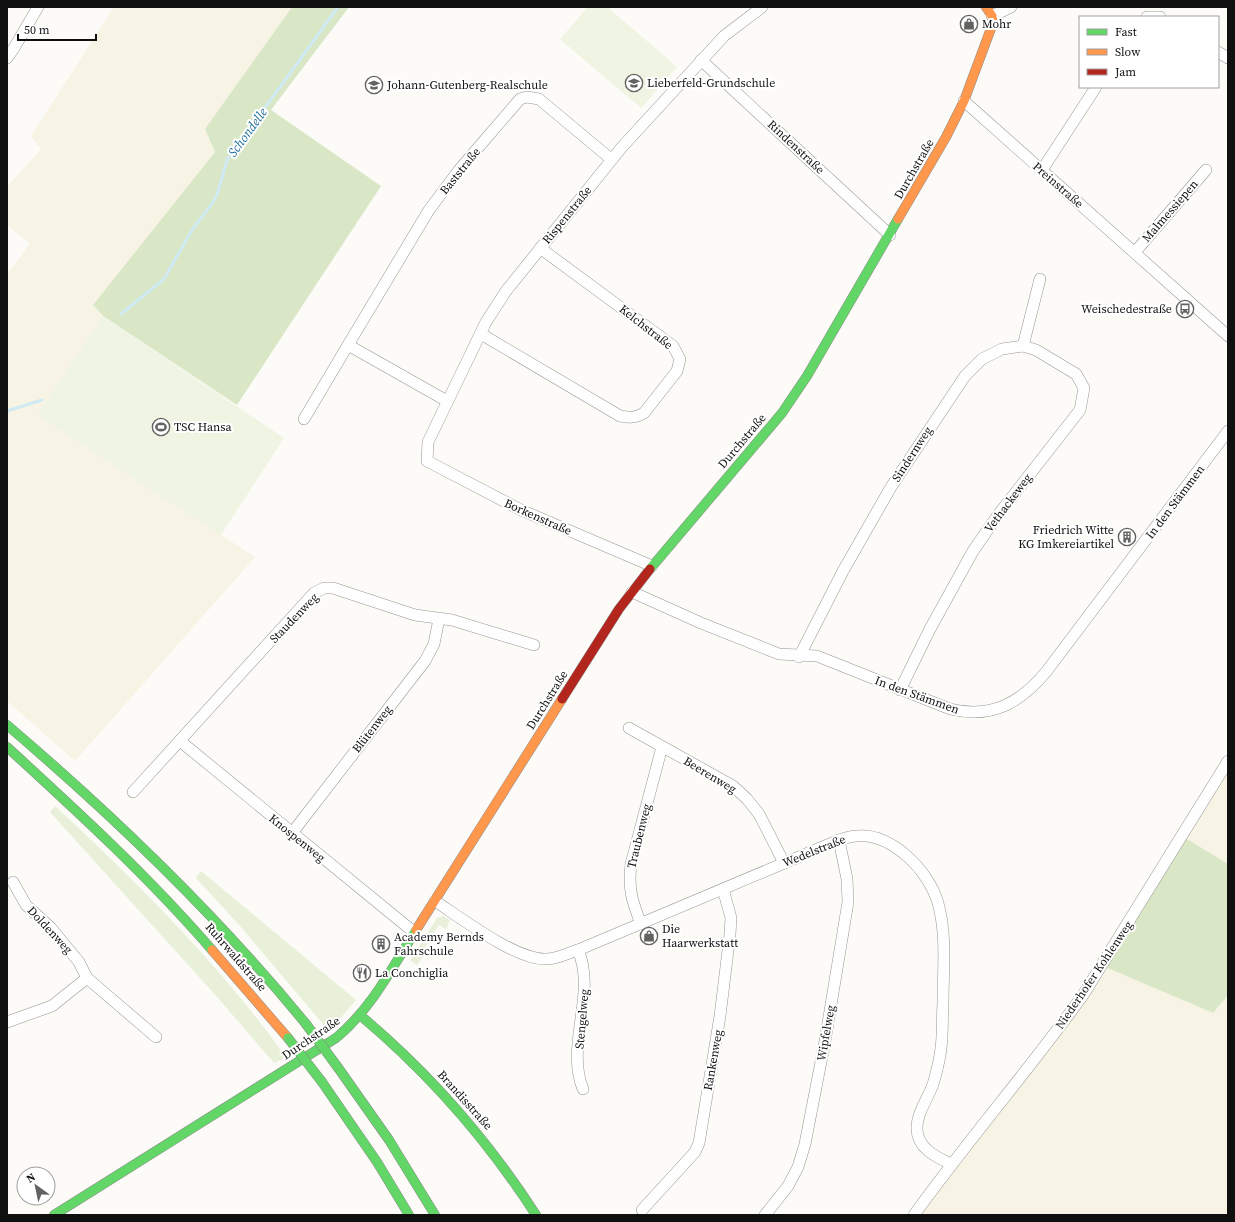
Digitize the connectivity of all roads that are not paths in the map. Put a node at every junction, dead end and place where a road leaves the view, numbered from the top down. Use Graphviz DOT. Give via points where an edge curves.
graph roads {
  1 [pos="38,7"];
  2 [pos="762,7"];
  3 [pos="1011,7"];
  4 [pos="989,11"];
  5 [pos="1219,53"];
  6 [pos="7,58"];
  7 [pos="1228,58"];
  8 [pos="701,60"];
  9 [pos="1095,88"];
  10 [pos="964,101"];
  11 [pos="611,159"];
  12 [pos="1042,170"];
  13 [pos="1206,170"];
  14 [pos="890,235"];
  15 [pos="540,248"];
  16 [pos="1134,252"];
  17 [pos="1040,279"];
  18 [pos="481,334"];
  19 [pos="1228,336"];
  20 [pos="348,345"];
  21 [pos="1023,346"];
  22 [pos="447,401"];
  23 [pos="304,419"];
  24 [pos="1228,431"];
  25 [pos="427,461"];
  26 [pos="652,566"];
  27 [pos="632,592"];
  28 [pos="439,618"];
  29 [pos="534,645"];
  30 [pos="799,657"];
  31 [pos="900,690"];
  32 [pos="7,726"];
  33 [pos="629,728"];
  34 [pos="180,741"];
  35 [pos="7,747"];
  36 [pos="662,747"];
  37 [pos="1228,762"];
  38 [pos="133,792"];
  39 [pos="292,833"];
  40 [pos="839,840"];
  41 [pos="784,863"];
  42 [pos="12,882"];
  43 [pos="723,890"];
  44 [pos="435,901"];
  45 [pos="641,924"];
  46 [pos="415,933"];
  47 [pos="578,950"];
  48 [pos="87,978"];
  49 [pos="361,1016"];
  50 [pos="7,1022"];
  51 [pos="156,1037"];
  52 [pos="583,1089"];
  53 [pos="950,1164"];
  54 [pos="642,1210"];
  55 [pos="54,1215"];
  56 [pos="409,1215"];
  57 [pos="435,1215"];
  58 [pos="536,1215"];
  59 [pos="765,1215"];
  60 [pos="914,1215"];
  1 -- 6 [label="street"];
  2 -- 8 [label="street, Rispenstraße" via="724,36"];
  3 -- 4 [label="street"];
  4 -- 10 [label="main road" via="993,23 991,32"];
  5 -- 7 [label="street"];
  8 -- 11 [label="street, Rispenstraße"];
  8 -- 14 [label="street, Rindenstraße"];
  9 -- 12 [label="street"];
  10 -- 12 [label="street, Preinstraße"];
  10 -- 14 [label="main road, Durchstraße"];
  11 -- 15 [label="street, Rispenstraße"];
  11 -- 20 [label="street, Baststraße" via="539,99 520,99 459,170 429,210"];
  12 -- 16 [label="street, Preinstraße"];
  13 -- 16 [label="street, Malmessiepen"];
  14 -- 26 [label="main road, Durchstraße" via="807,376 782,413"];
  15 -- 18 [label="street, Rispenstraße" via="506,291"];
  15 -- 18 [label="street, Kelchstraße" via="673,346 680,358 677,372 644,413 627,418"];
  16 -- 19 [label="street, Preinstraße"];
  17 -- 21 [label="street"];
  18 -- 22 [label="street, Rispenstraße"];
  20 -- 22 [label="street"];
  20 -- 23 [label="street, Baststraße"];
  21 -- 30 [label="street, Sindernweg" via="1002,349 982,359 965,376 890,487"];
  21 -- 31 [label="street, Vethackeweg" via="1036,350 1076,374 1084,388 1080,410 973,551"];
  22 -- 25 [label="street, Rispenstraße" via="428,442"];
  24 -- 31 [label="street, In den Stämmen" via="1031,690 1000,708 967,713"];
  25 -- 26 [label="street, Borkenstraße" via="521,510"];
  26 -- 27 [label="main road, Durchstraße"];
  27 -- 30 [label="street, In den Stämmen" via="779,654"];
  27 -- 44 [label="main road, Durchstraße" via="601,635"];
  28 -- 29 [label="street, Staudenweg"];
  28 -- 34 [label="street, Staudenweg" via="415,615 332,588 324,588 314,594"];
  28 -- 39 [label="street, Blütenweg" via="434,644 425,661"];
  30 -- 31 [label="street, In den Stämmen" via="818,656"];
  32 -- 57 [label="main road, Ruhrwaldstraße, bridge" via="134,837 245,952 340,1069 389,1140"];
  33 -- 36 [label="street, Beerenweg"];
  34 -- 38 [label="street, Staudenweg"];
  34 -- 39 [label="street, Knospenweg"];
  35 -- 56 [label="main road, Ruhrwaldstraße, bridge" via="78,812 189,923 288,1038 369,1150"];
  36 -- 41 [label="street, Beerenweg" via="733,786 747,799 762,820"];
  36 -- 45 [label="street, Traubenweg" via="631,864 629,882 632,900"];
  37 -- 53 [label="street, Niederhofer Kohlenweg" via="1083,995"];
  39 -- 46 [label="street, Knospenweg"];
  40 -- 41 [label="street, Wedelstraße"];
  40 -- 53 [label="street, Wedelstraße" via="857,836 873,837 892,845 910,859 927,880 938,903 944,940 941,1047 934,1081 919,1117 917,1130 920,1141 929,1152"];
  40 -- 59 [label="street, Wipfelweg" via="847,879 848,902 812,1110 798,1167 788,1186"];
  41 -- 43 [label="street, Wedelstraße"];
  42 -- 48 [label="street, Doldenweg" via="26,905 51,928 79,962"];
  43 -- 45 [label="street, Wedelstraße"];
  43 -- 54 [label="street, Rankenweg" via="731,918 730,934 720,1016 699,1143 695,1152"];
  44 -- 46 [label="main road, Durchstraße"];
  44 -- 47 [label="street, Wedelstraße" via="524,956 547,959"];
  45 -- 47 [label="street, Wedelstraße"];
  46 -- 49 [label="main road, Durchstraße"];
  47 -- 52 [label="street, Stengelweg" via="583,961 585,979 578,1059 578,1074"];
  48 -- 50 [label="street" via="52,1006"];
  48 -- 51 [label="street, Doldenweg"];
  49 -- 55 [label="main road, Durchstraße" via="336,1038"];
  49 -- 58 [label="main road, Brandisstraße" via="415,1064 460,1110 514,1180"];
  53 -- 60 [label="street, Niederhofer Kohlenweg"];
}
